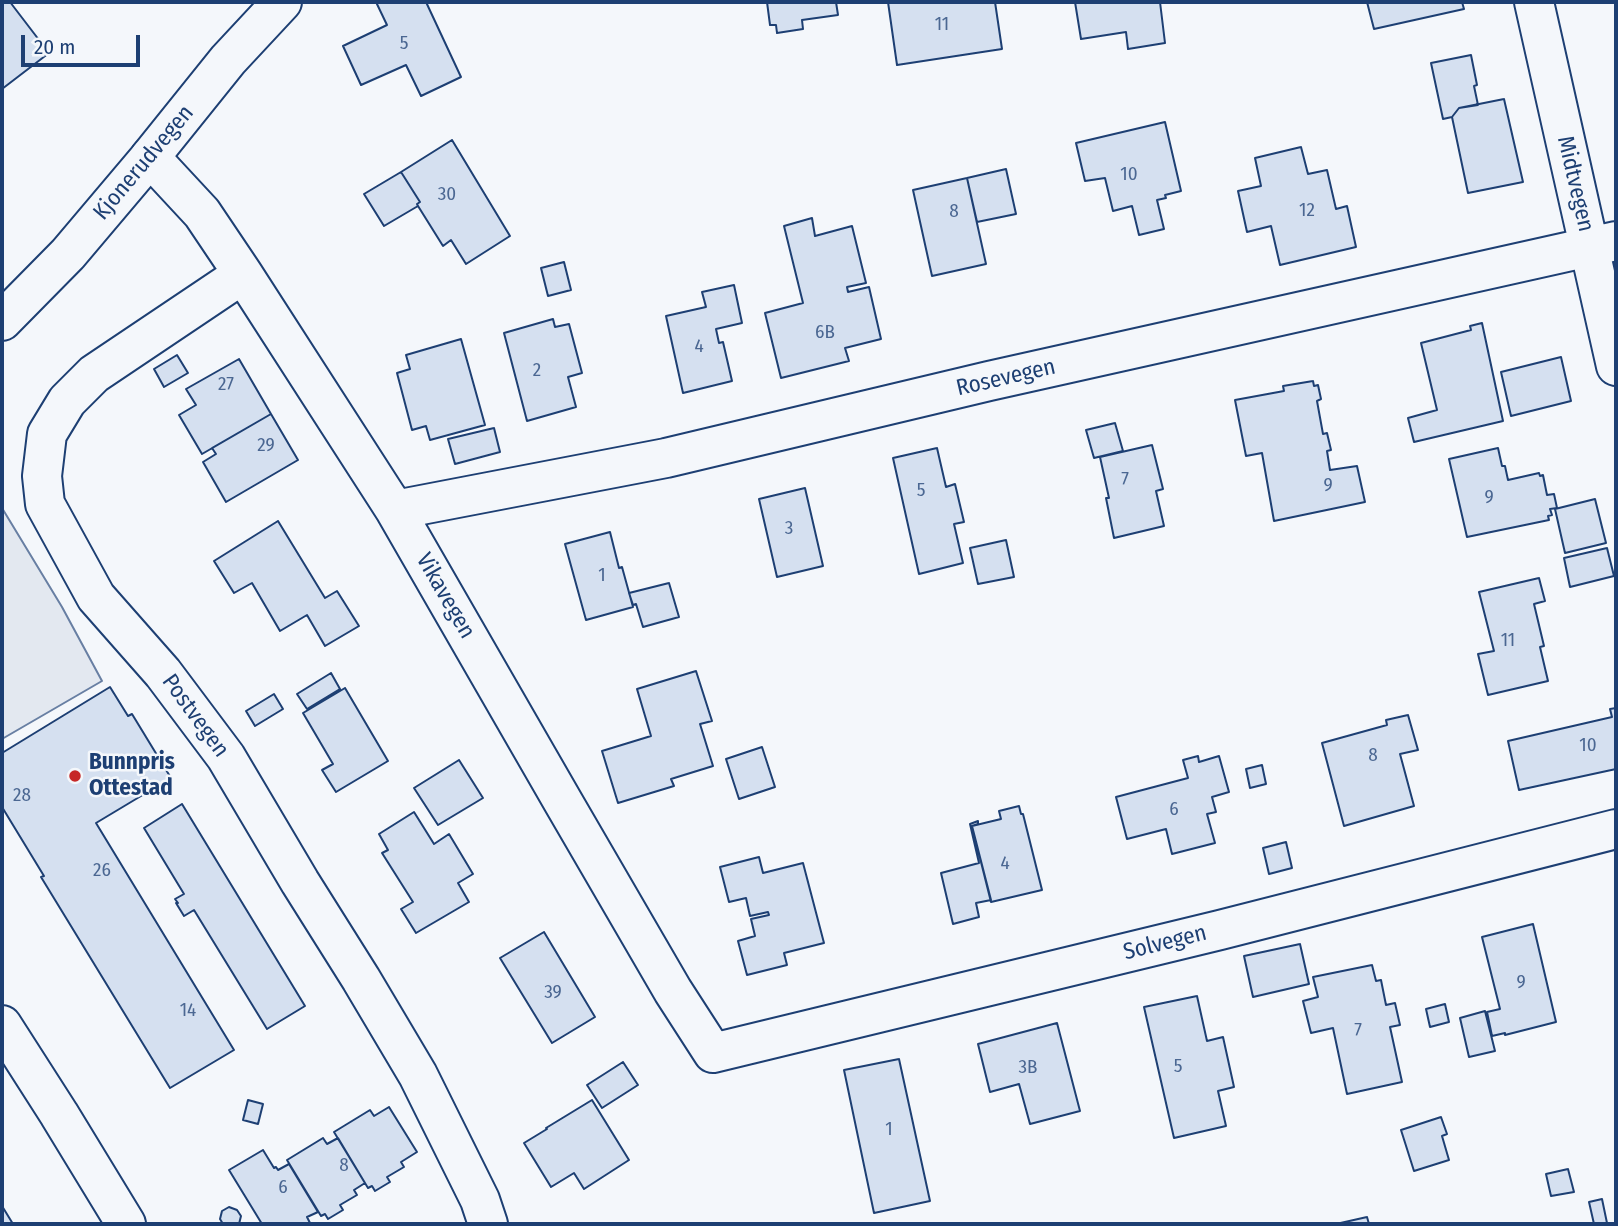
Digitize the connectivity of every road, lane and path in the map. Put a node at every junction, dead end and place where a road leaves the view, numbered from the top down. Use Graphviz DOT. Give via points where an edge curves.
graph roads {
  1 [pos="282,2"];
  2 [pos="1534,2"];
  3 [pos="150,157"];
  4 [pos="1603,244"];
  5 [pos="243,274"];
  6 [pos="2,321"];
  7 [pos="1616,366"];
  8 [pos="395,510"];
  9 [pos="1616,829"];
  10 [pos="2,1025"];
  11 [pos="713,1053"];
  12 [pos="126,1224"];
  13 [pos="488,1224"];
  1 -- 3 [label="street, Kjonerudvegen" via="228,60"];
  2 -- 4 [label="street, Midtvegen"];
  3 -- 5 [label="street, Vikavegen" via="202,213"];
  3 -- 6 [label="street, Kjonerudvegen" via="68,254"];
  4 -- 7 [label="street, Midtvegen"];
  4 -- 8 [label="street, Rosevegen" via="666,458"];
  5 -- 8 [label="street, Vikavegen"];
  5 -- 13 [label="street, Postvegen" via="94,374 67,401 47,434 42,476 45,504 96,597 163,673 226,757 418,1075"];
  8 -- 11 [label="street, Vikavegen"];
  9 -- 11 [label="street, Solvegen"];
  10 -- 12 [label="street"];
}
